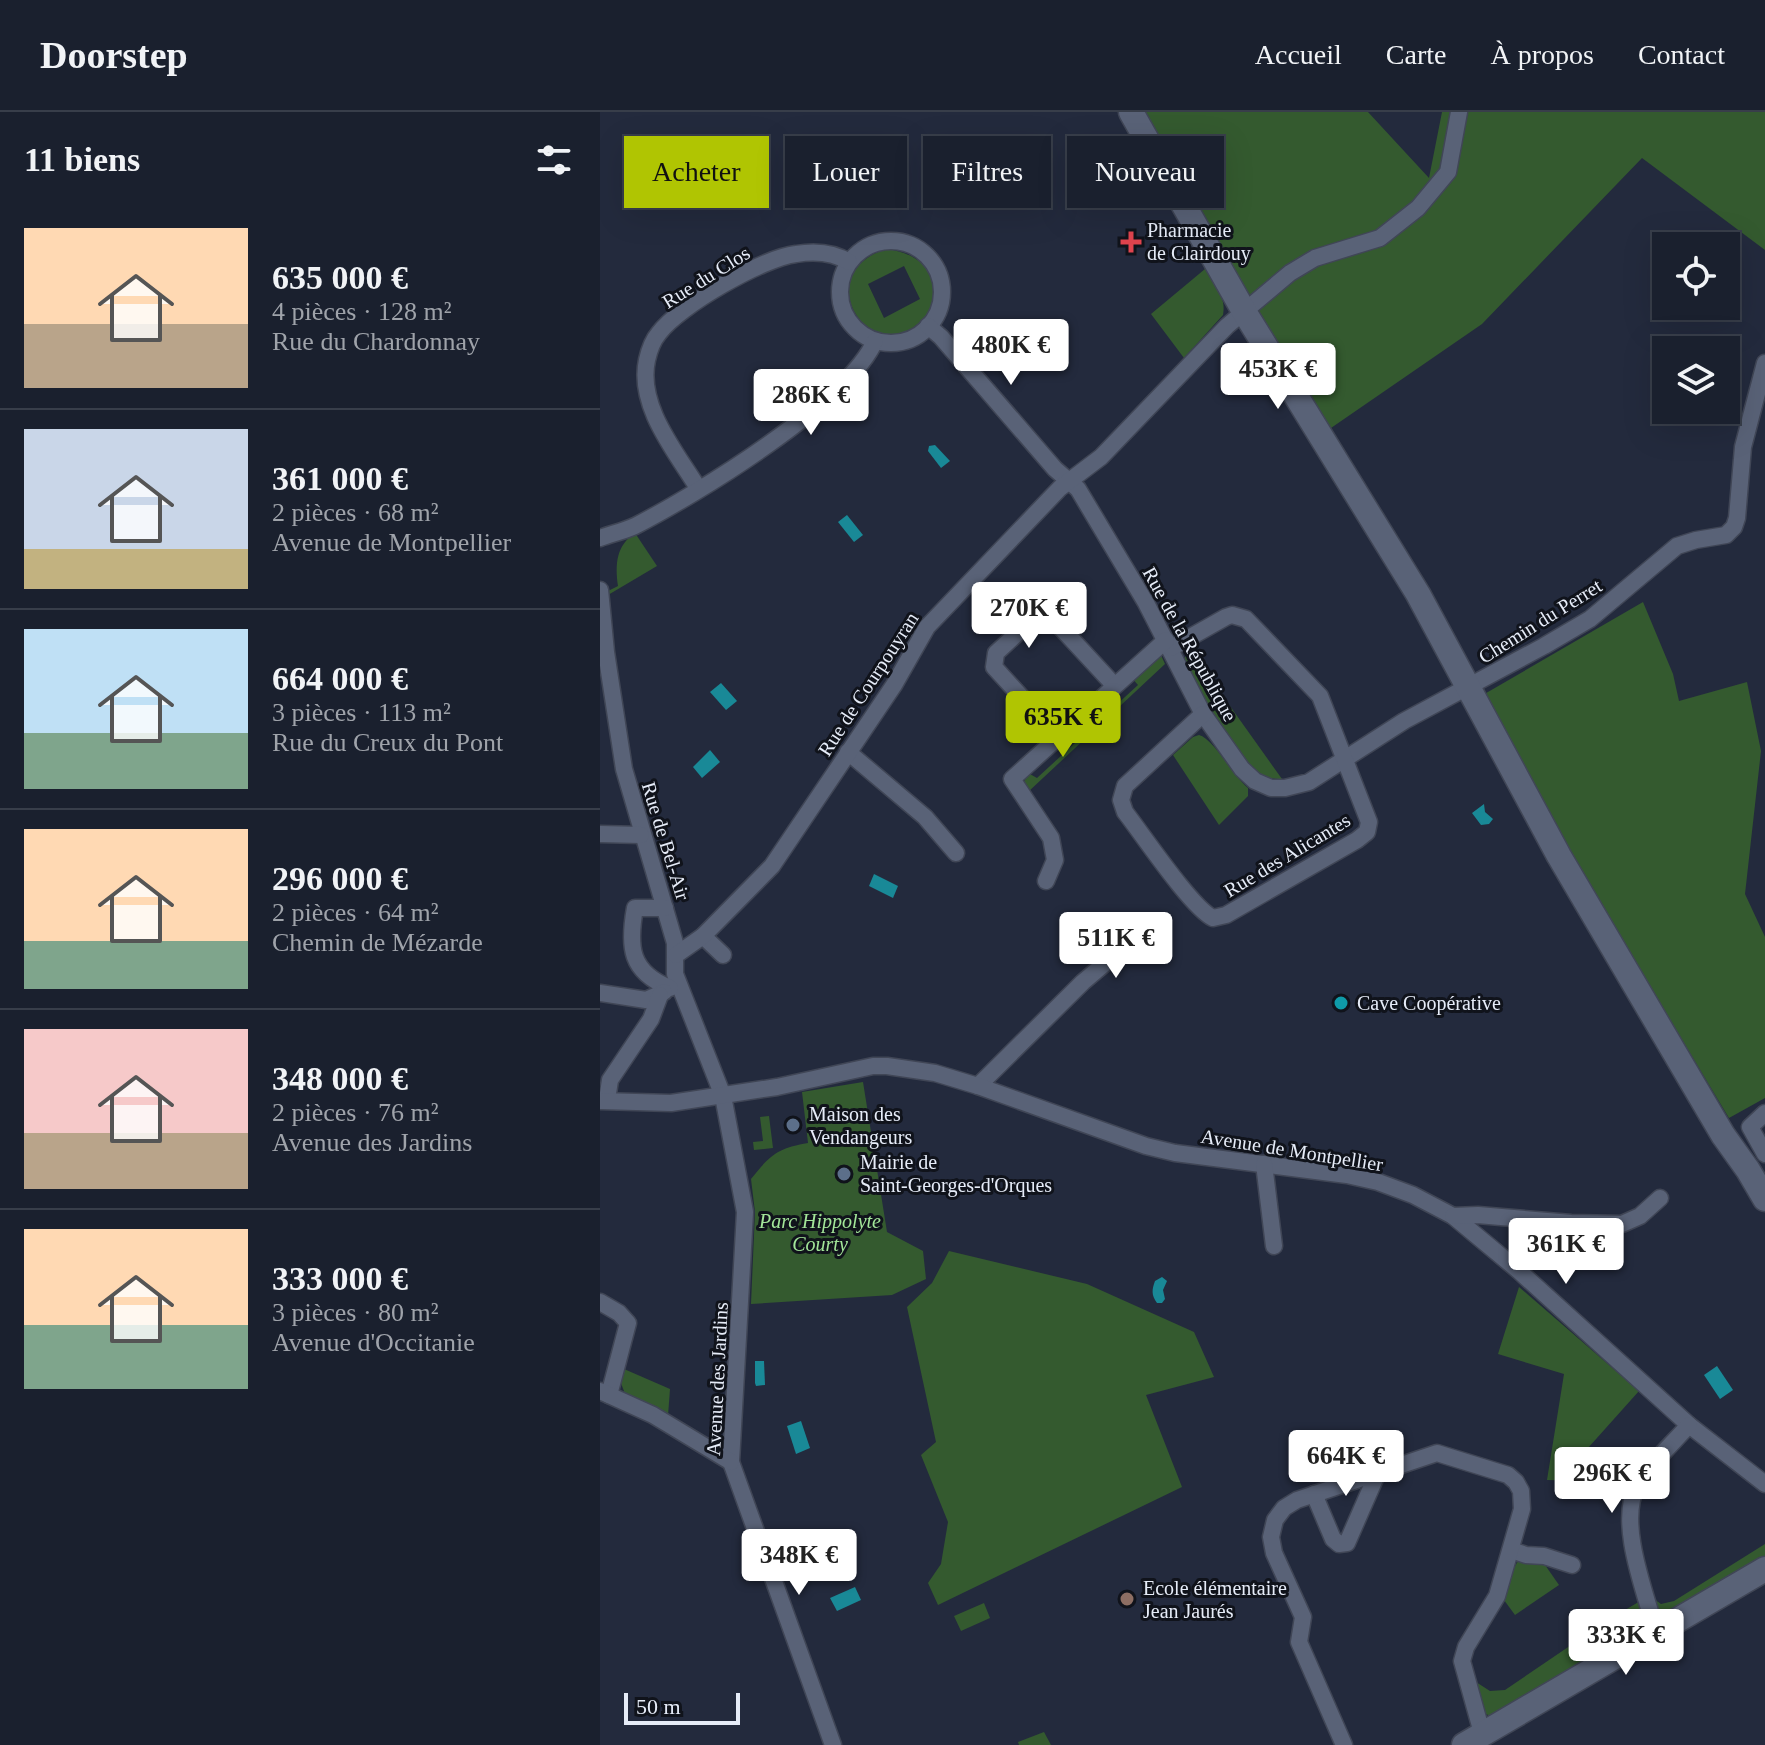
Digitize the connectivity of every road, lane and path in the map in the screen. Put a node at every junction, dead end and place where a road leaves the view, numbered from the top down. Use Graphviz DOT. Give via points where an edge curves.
graph roads {
  1 [pos="1131,112"];
  2 [pos="1459,112"];
  3 [pos="849,262"];
  4 [pos="1245,313"];
  5 [pos="928,326"];
  6 [pos="875,341"];
  7 [pos="1765,363"];
  8 [pos="1070,481"];
  9 [pos="698,488"];
  10 [pos="600,538"];
  11 [pos="600,590"];
  12 [pos="1169,644"];
  13 [pos="1114,685"];
  14 [pos="1466,686"];
  15 [pos="1203,714"];
  16 [pos="1058,737"];
  17 [pos="848,752"];
  18 [pos="1347,759"];
  19 [pos="600,834"];
  20 [pos="641,835"];
  21 [pos="956,853"];
  22 [pos="1046,881"];
  23 [pos="665,908"];
  24 [pos="703,936"];
  25 [pos="1123,948"];
  26 [pos="676,955"];
  27 [pos="723,955"];
  28 [pos="668,986"];
  29 [pos="600,993"];
  30 [pos="605,1076"];
  31 [pos="978,1086"];
  32 [pos="723,1096"];
  33 [pos="604,1100"];
  34 [pos="1765,1113"];
  35 [pos="1765,1154"];
  36 [pos="1264,1164"];
  37 [pos="1660,1198"];
  38 [pos="1765,1199"];
  39 [pos="1453,1216"];
  40 [pos="1274,1246"];
  41 [pos="600,1302"];
  42 [pos="605,1393"];
  43 [pos="1689,1425"];
  44 [pos="731,1462"];
  45 [pos="1378,1472"];
  46 [pos="1765,1484"];
  47 [pos="1314,1494"];
  48 [pos="1511,1550"];
  49 [pos="1572,1565"];
  50 [pos="1765,1569"];
  51 [pos="1656,1632"];
  52 [pos="1473,1739"];
  53 [pos="833,1745"];
  54 [pos="1344,1745"];
  1 -- 4 [label="street"];
  2 -- 4 [label="street, Rue de Courpouyran" via="1448,172 1418,208 1380,238 1302,265"];
  3 -- 5 [label="street" via="880,242 909,243 919,249 941,284 937,314"];
  3 -- 6 [label="street" via="839,291 841,306 855,329"];
  3 -- 9 [label="street, Rue du Clos" via="822,253 798,253 769,262 729,282 660,332 646,362 648,395"];
  4 -- 8 [label="street, Rue de Courpouyran" via="1101,457"];
  4 -- 14 [label="street" via="1418,594"];
  5 -- 6 [label="street" via="904,341"];
  5 -- 8 [label="street, Rue de la République"];
  6 -- 9 [label="street" via="861,364 817,407"];
  7 -- 14 [label="street, Chemin du Perret" via="1745,435 1734,527 1726,535 1677,546 1590,619"];
  8 -- 12 [label="street, Rue de la République"];
  8 -- 17 [label="street, Rue de Courpouyran" via="927,627"];
  9 -- 10 [label="street" via="633,527"];
  11 -- 20 [label="street, Rue de Bel-Air" via="624,769"];
  12 -- 13 [label="street, Rue des Alicantes"];
  12 -- 15 [label="street, Rue de la République"];
  12 -- 18 [label="street, Rue des Alicantes" via="1232,615 1246,619 1320,696"];
  13 -- 16 [label="street, Rue des Alicantes"];
  13 -- 16 [label="street" via="1052,618 1037,615 996,653 994,667"];
  14 -- 18 [label="street, Rue de la République"];
  14 -- 38 [label="street" via="1588,907"];
  15 -- 18 [label="street, Rue de la République" via="1242,769 1271,788 1309,782"];
  15 -- 18 [label="street, Rue des Alicantes" via="1125,786 1121,800 1176,879 1213,918 1367,832 1368,814"];
  16 -- 22 [label="street, Rue des Alicantes" via="1012,779 1051,838 1055,860"];
  17 -- 21 [label="street" via="925,817"];
  17 -- 24 [label="street, Rue de Courpouyran" via="772,866"];
  19 -- 20 [label="street"];
  20 -- 23 [label="street, Rue de Bel-Air"];
  23 -- 26 [label="street, Rue de Bel-Air"];
  23 -- 28 [label="street" via="635,908 631,946 652,981"];
  24 -- 26 [label="street, Rue de Courpouyran"];
  24 -- 27 [label="street"];
  25 -- 31 [label="street"];
  26 -- 28 [label="street, Rue de Bel-Air"];
  28 -- 29 [label="street" via="646,1000"];
  28 -- 30 [label="street" via="651,1019"];
  28 -- 32 [label="street, Rue de Bel-Air"];
  30 -- 33 [label="street"];
  31 -- 32 [label="street, Avenue de Montpellier" via="935,1073 873,1066"];
  31 -- 36 [label="street, Avenue de Montpellier" via="1146,1146"];
  32 -- 33 [label="street, Avenue de Montpellier" via="671,1103"];
  32 -- 44 [label="street, Avenue des Jardins" via="745,1212"];
  34 -- 35 [label="street" via="1750,1127"];
  36 -- 39 [label="street, Avenue de Montpellier" via="1378,1182"];
  36 -- 40 [label="street"];
  37 -- 39 [label="street" via="1622,1224"];
  39 -- 43 [label="street, Avenue de Montpellier"];
  41 -- 42 [label="street" via="628,1323"];
  42 -- 44 [label="street"];
  43 -- 46 [label="street, Avenue de Montpellier"];
  43 -- 51 [label="street" via="1633,1496 1632,1541"];
  44 -- 53 [label="street, Avenue des Jardins"];
  45 -- 47 [label="street"];
  45 -- 47 [label="street" via="1347,1543 1333,1539"];
  45 -- 48 [label="street" via="1437,1453 1508,1475 1523,1500"];
  47 -- 54 [label="street" via="1284,1508 1271,1537 1303,1617 1299,1642"];
  48 -- 49 [label="street"];
  48 -- 52 [label="street" via="1497,1596 1463,1655"];
  50 -- 51 [label="street"];
  51 -- 52 [label="street"];
}
